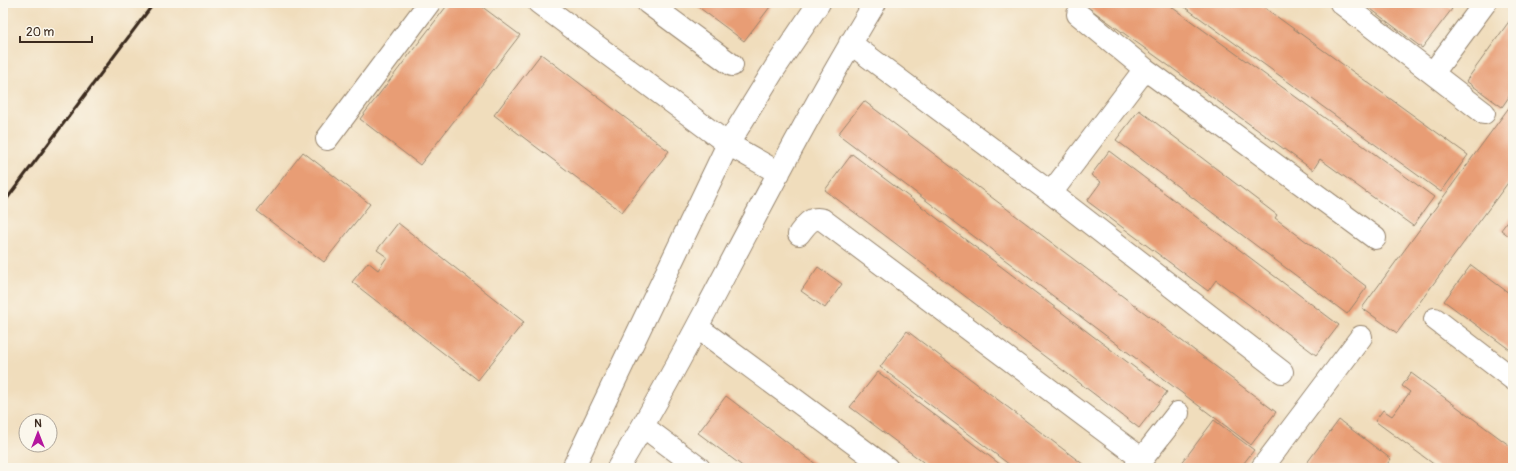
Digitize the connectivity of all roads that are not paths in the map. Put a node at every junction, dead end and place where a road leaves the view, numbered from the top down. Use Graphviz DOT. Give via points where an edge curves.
graph roads {
  1 [pos="429,3"];
  2 [pos="539,3"];
  3 [pos="648,3"];
  4 [pos="819,3"];
  5 [pos="875,3"];
  6 [pos="1341,3"];
  7 [pos="1486,3"];
  8 [pos="1078,14"];
  9 [pos="850,43"];
  10 [pos="732,65"];
  11 [pos="1144,69"];
  12 [pos="1433,73"];
  13 [pos="1484,113"];
  14 [pos="327,139"];
  15 [pos="728,144"];
  16 [pos="779,173"];
  17 [pos="1051,193"];
  18 [pos="799,234"];
  19 [pos="1375,238"];
  20 [pos="1435,320"];
  21 [pos="697,327"];
  22 [pos="1361,337"];
  23 [pos="1282,372"];
  24 [pos="1513,379"];
  25 [pos="1178,413"];
  26 [pos="644,427"];
  27 [pos="1138,464"];
  28 [pos="573,468"];
  29 [pos="618,468"];
  30 [pos="699,468"];
  31 [pos="887,468"];
  32 [pos="1262,468"];
  1 -- 14 [label="street"];
  2 -- 15 [label="street"];
  3 -- 10 [label="street"];
  4 -- 15 [label="street"];
  5 -- 9 [label="street"];
  6 -- 12 [label="street"];
  7 -- 12 [label="street"];
  8 -- 11 [label="street"];
  9 -- 16 [label="street"];
  9 -- 17 [label="street"];
  11 -- 17 [label="street"];
  11 -- 19 [label="street"];
  12 -- 13 [label="street"];
  15 -- 16 [label="street"];
  15 -- 28 [label="street"];
  16 -- 21 [label="street"];
  17 -- 23 [label="street"];
  18 -- 27 [label="street" via="812,219 823,220"];
  20 -- 24 [label="street"];
  21 -- 26 [label="street"];
  21 -- 31 [label="street"];
  22 -- 32 [label="street"];
  25 -- 27 [label="street"];
  26 -- 29 [label="street"];
  26 -- 30 [label="street"];
}
